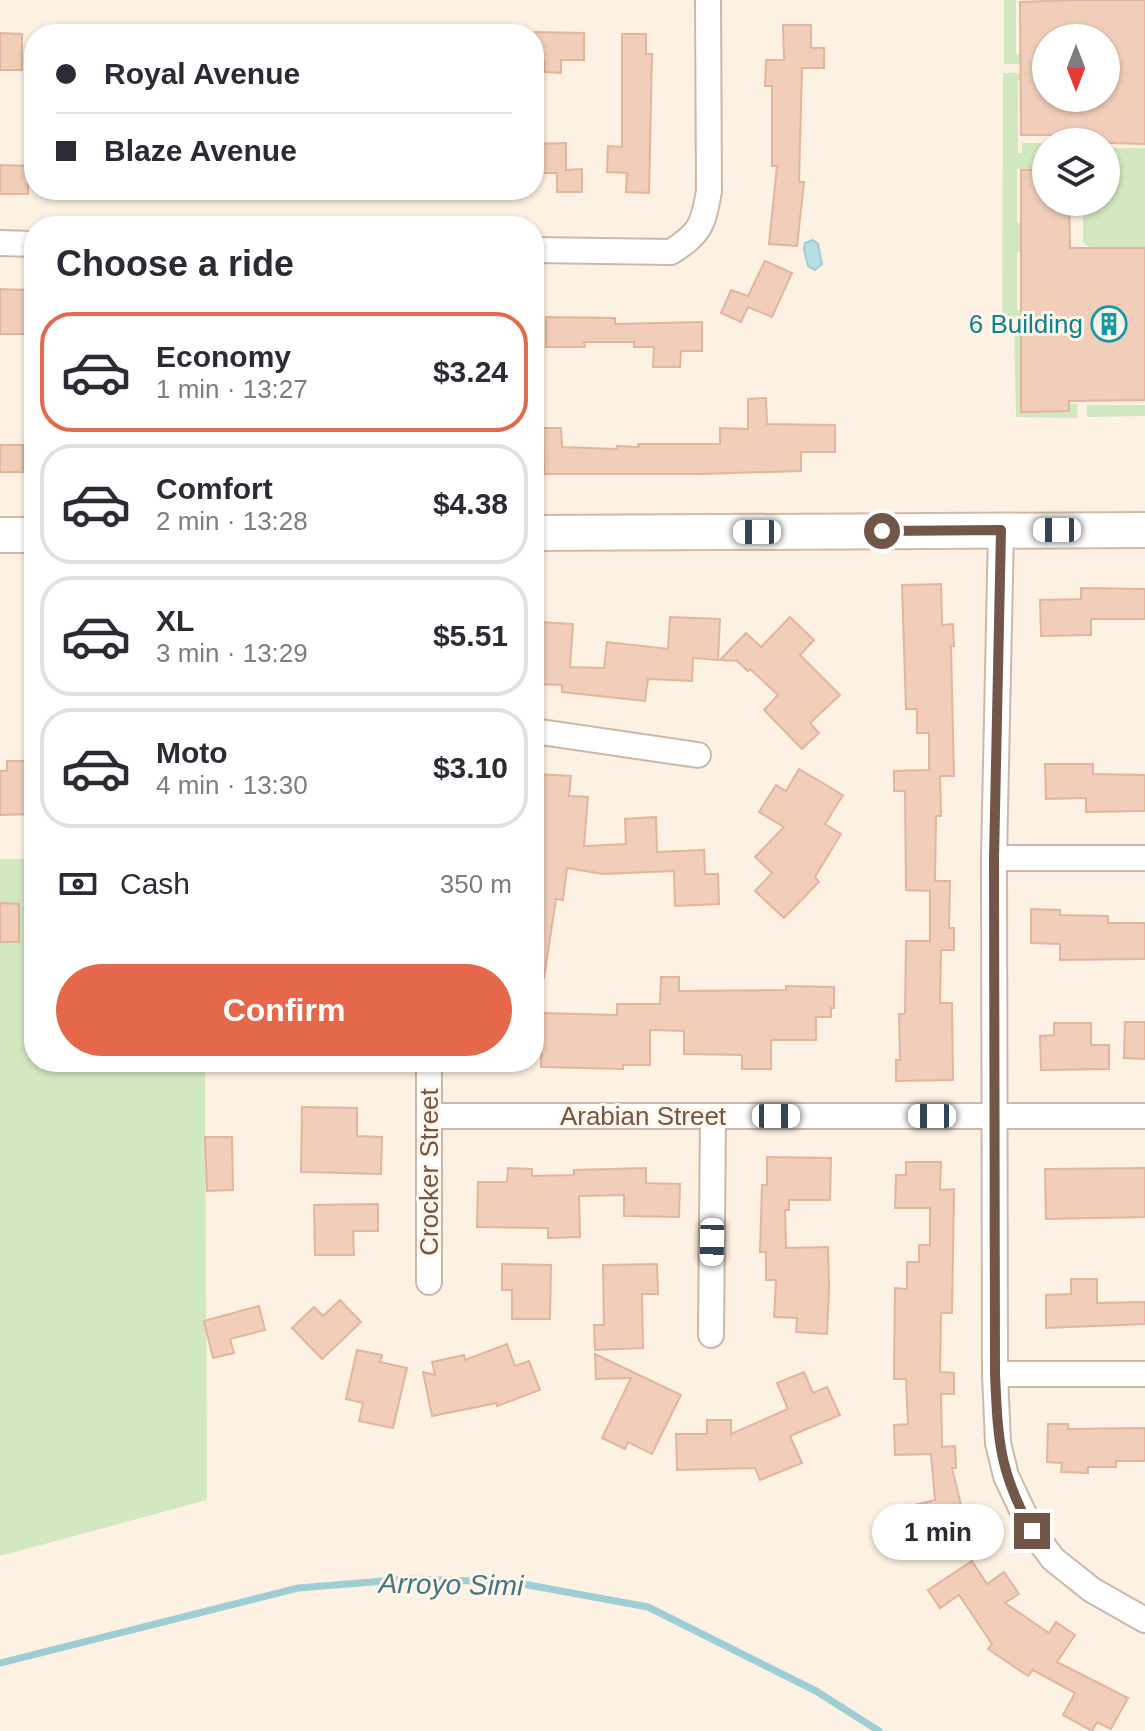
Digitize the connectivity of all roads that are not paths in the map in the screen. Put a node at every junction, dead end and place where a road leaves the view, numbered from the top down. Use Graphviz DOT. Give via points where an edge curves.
graph roads {
  1 [pos="708,0"];
  2 [pos="0,243"];
  3 [pos="24,244"];
  4 [pos="544,250"];
  5 [pos="1001,530"];
  6 [pos="1145,530"];
  7 [pos="544,533"];
  8 [pos="0,535"];
  9 [pos="24,535"];
  10 [pos="544,732"];
  11 [pos="698,755"];
  12 [pos="994,858"];
  13 [pos="1145,858"];
  14 [pos="429,1072"];
  15 [pos="429,1116"];
  16 [pos="713,1116"];
  17 [pos="995,1116"];
  18 [pos="1145,1116"];
  19 [pos="429,1282"];
  20 [pos="711,1335"];
  21 [pos="995,1374"];
  22 [pos="1145,1374"];
  23 [pos="1145,1620"];
  1 -- 4 [label="street" via="709,191 704,222 671,252"];
  2 -- 3 [label="street"];
  5 -- 6 [label="main road"];
  5 -- 7 [label="main road"];
  5 -- 12 [label="street"];
  8 -- 9 [label="main road"];
  10 -- 11 [label="street"];
  12 -- 13 [label="street"];
  12 -- 17 [label="street"];
  14 -- 15 [label="street, Crocker Street"];
  15 -- 16 [label="street, Arabian Street"];
  15 -- 19 [label="street, Crocker Street"];
  16 -- 17 [label="street, Arabian Street"];
  16 -- 20 [label="street"];
  17 -- 18 [label="street, Arabian Street"];
  17 -- 21 [label="street"];
  21 -- 22 [label="street"];
  21 -- 23 [label="street" via="998,1443 1006,1476 1032,1531 1053,1559 1092,1590"];
}
